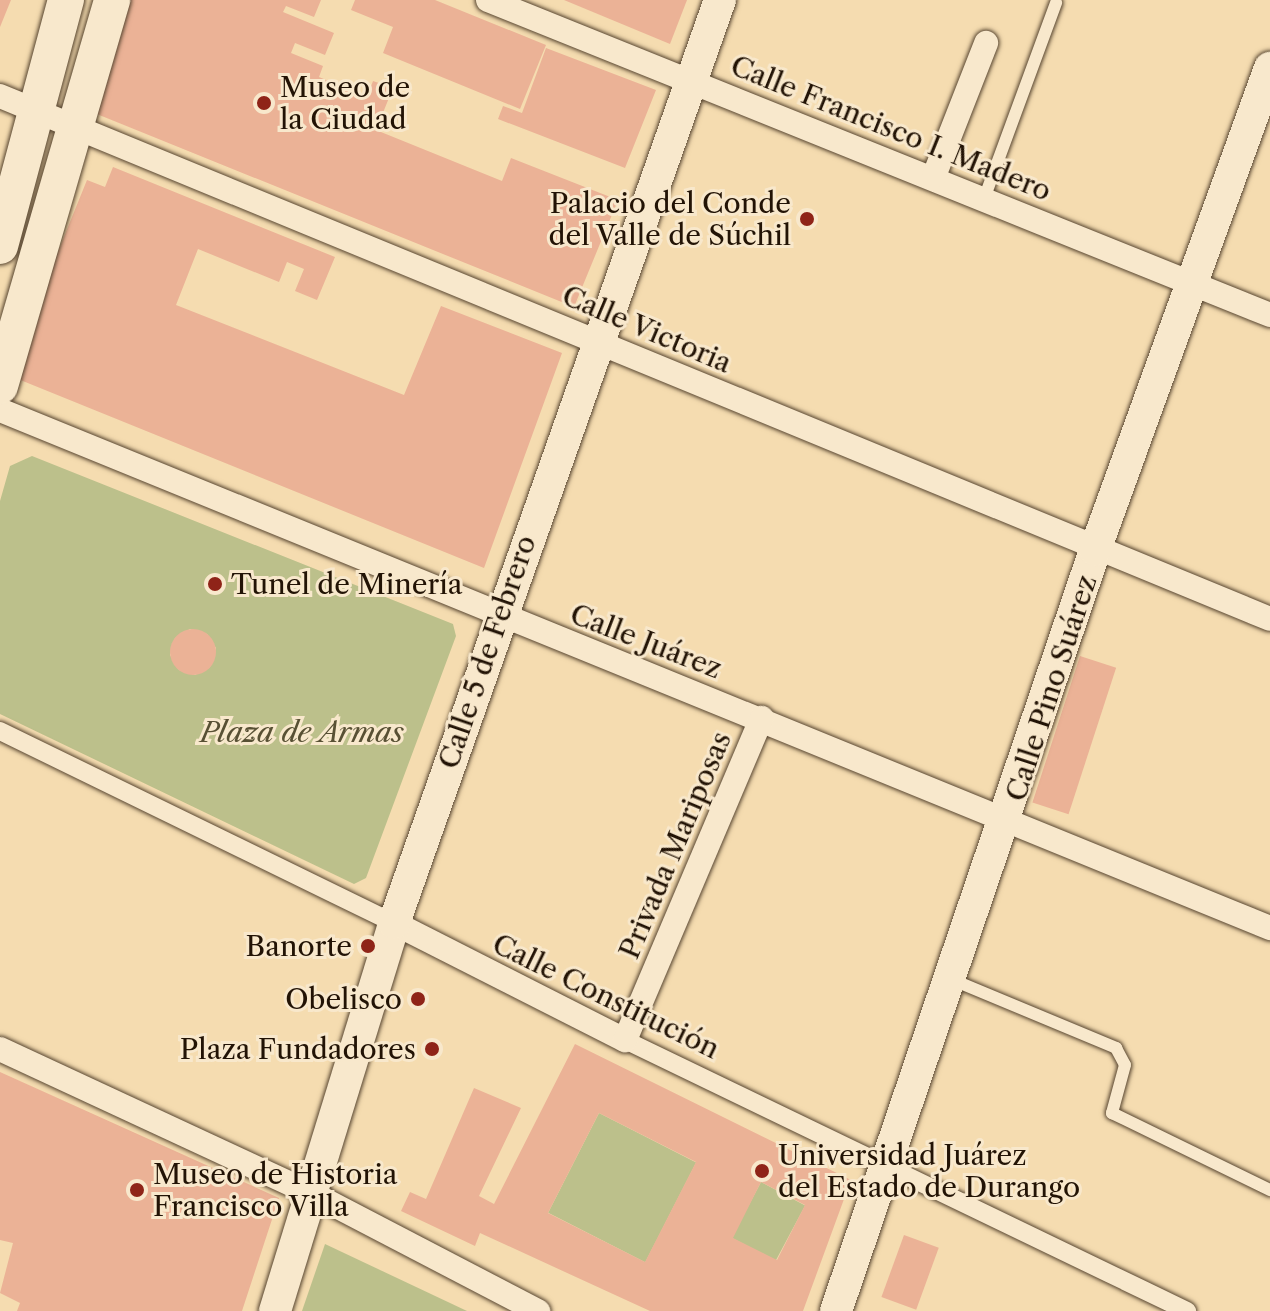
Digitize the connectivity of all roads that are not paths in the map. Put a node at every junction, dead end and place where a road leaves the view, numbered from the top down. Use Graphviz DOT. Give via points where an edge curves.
graph roads {
  1 [pos="66,0"];
  2 [pos="112,0"];
  3 [pos="488,0"];
  4 [pos="720,0"];
  5 [pos="1056,3"];
  6 [pos="534,9"];
  7 [pos="986,43"];
  8 [pos="1270,68"];
  9 [pos="692,81"];
  10 [pos="0,96"];
  11 [pos="37,111"];
  12 [pos="73,128"];
  13 [pos="934,176"];
  14 [pos="985,196"];
  15 [pos="0,246"];
  16 [pos="1193,284"];
  17 [pos="1270,315"];
  18 [pos="599,340"];
  19 [pos="0,386"];
  20 [pos="0,410"];
  21 [pos="1095,550"];
  22 [pos="499,616"];
  23 [pos="1270,619"];
  24 [pos="762,718"];
  25 [pos="0,731"];
  26 [pos="1008,822"];
  27 [pos="394,923"];
  28 [pos="1270,928"];
  29 [pos="953,980"];
  30 [pos="625,1040"];
  31 [pos="0,1049"];
  32 [pos="888,1166"];
  33 [pos="1270,1190"];
  34 [pos="313,1194"];
  35 [pos="275,1311"];
  36 [pos="538,1311"];
  37 [pos="836,1311"];
  38 [pos="1187,1311"];
  1 -- 11 [label="main road"];
  2 -- 12 [label="main road"];
  3 -- 6 [label="street, Calle Francisco I. Madero"];
  4 -- 9 [label="street, Calle 5 de Febrero"];
  5 -- 14 [label="lane"];
  6 -- 9 [label="street, Calle Francisco I. Madero"];
  7 -- 13 [label="street"];
  8 -- 16 [label="street, Calle Pino Suárez"];
  9 -- 13 [label="street, Calle Francisco I. Madero"];
  9 -- 18 [label="street, Calle 5 de Febrero"];
  10 -- 11 [label="street, Calle Victoria"];
  11 -- 12 [label="street, Calle Victoria"];
  11 -- 15 [label="main road"];
  12 -- 18 [label="street, Calle Victoria"];
  12 -- 19 [label="main road"];
  13 -- 14 [label="street, Calle Francisco I. Madero"];
  14 -- 16 [label="street, Calle Francisco I. Madero"];
  16 -- 17 [label="street, Calle Francisco I. Madero"];
  16 -- 21 [label="street, Calle Pino Suárez"];
  18 -- 21 [label="street, Calle Victoria"];
  18 -- 22 [label="street, Calle 5 de Febrero"];
  20 -- 22 [label="street, Calle Juárez"];
  21 -- 23 [label="street, Calle Victoria"];
  21 -- 26 [label="street, Calle Pino Suárez"];
  22 -- 24 [label="street, Calle Juárez"];
  22 -- 27 [label="street, Calle 5 de Febrero"];
  24 -- 26 [label="street, Calle Juárez"];
  24 -- 30 [label="street, Privada Mariposas"];
  25 -- 27 [label="street, Calle Constitución"];
  26 -- 28 [label="street, Calle Juárez"];
  26 -- 29 [label="street, Calle Pino Suárez"];
  27 -- 30 [label="street, Calle Constitución"];
  27 -- 34 [label="street, Calle 5 de Febrero"];
  29 -- 32 [label="street, Calle Pino Suárez"];
  29 -- 33 [label="lane" via="1116,1048 1125,1065 1112,1113"];
  30 -- 32 [label="street, Calle Constitución"];
  31 -- 34 [label="street"];
  32 -- 37 [label="street, Calle Pino Suárez"];
  32 -- 38 [label="street, Calle Constitución"];
  34 -- 35 [label="street, Calle 5 de Febrero"];
  34 -- 36 [label="street"];
}
